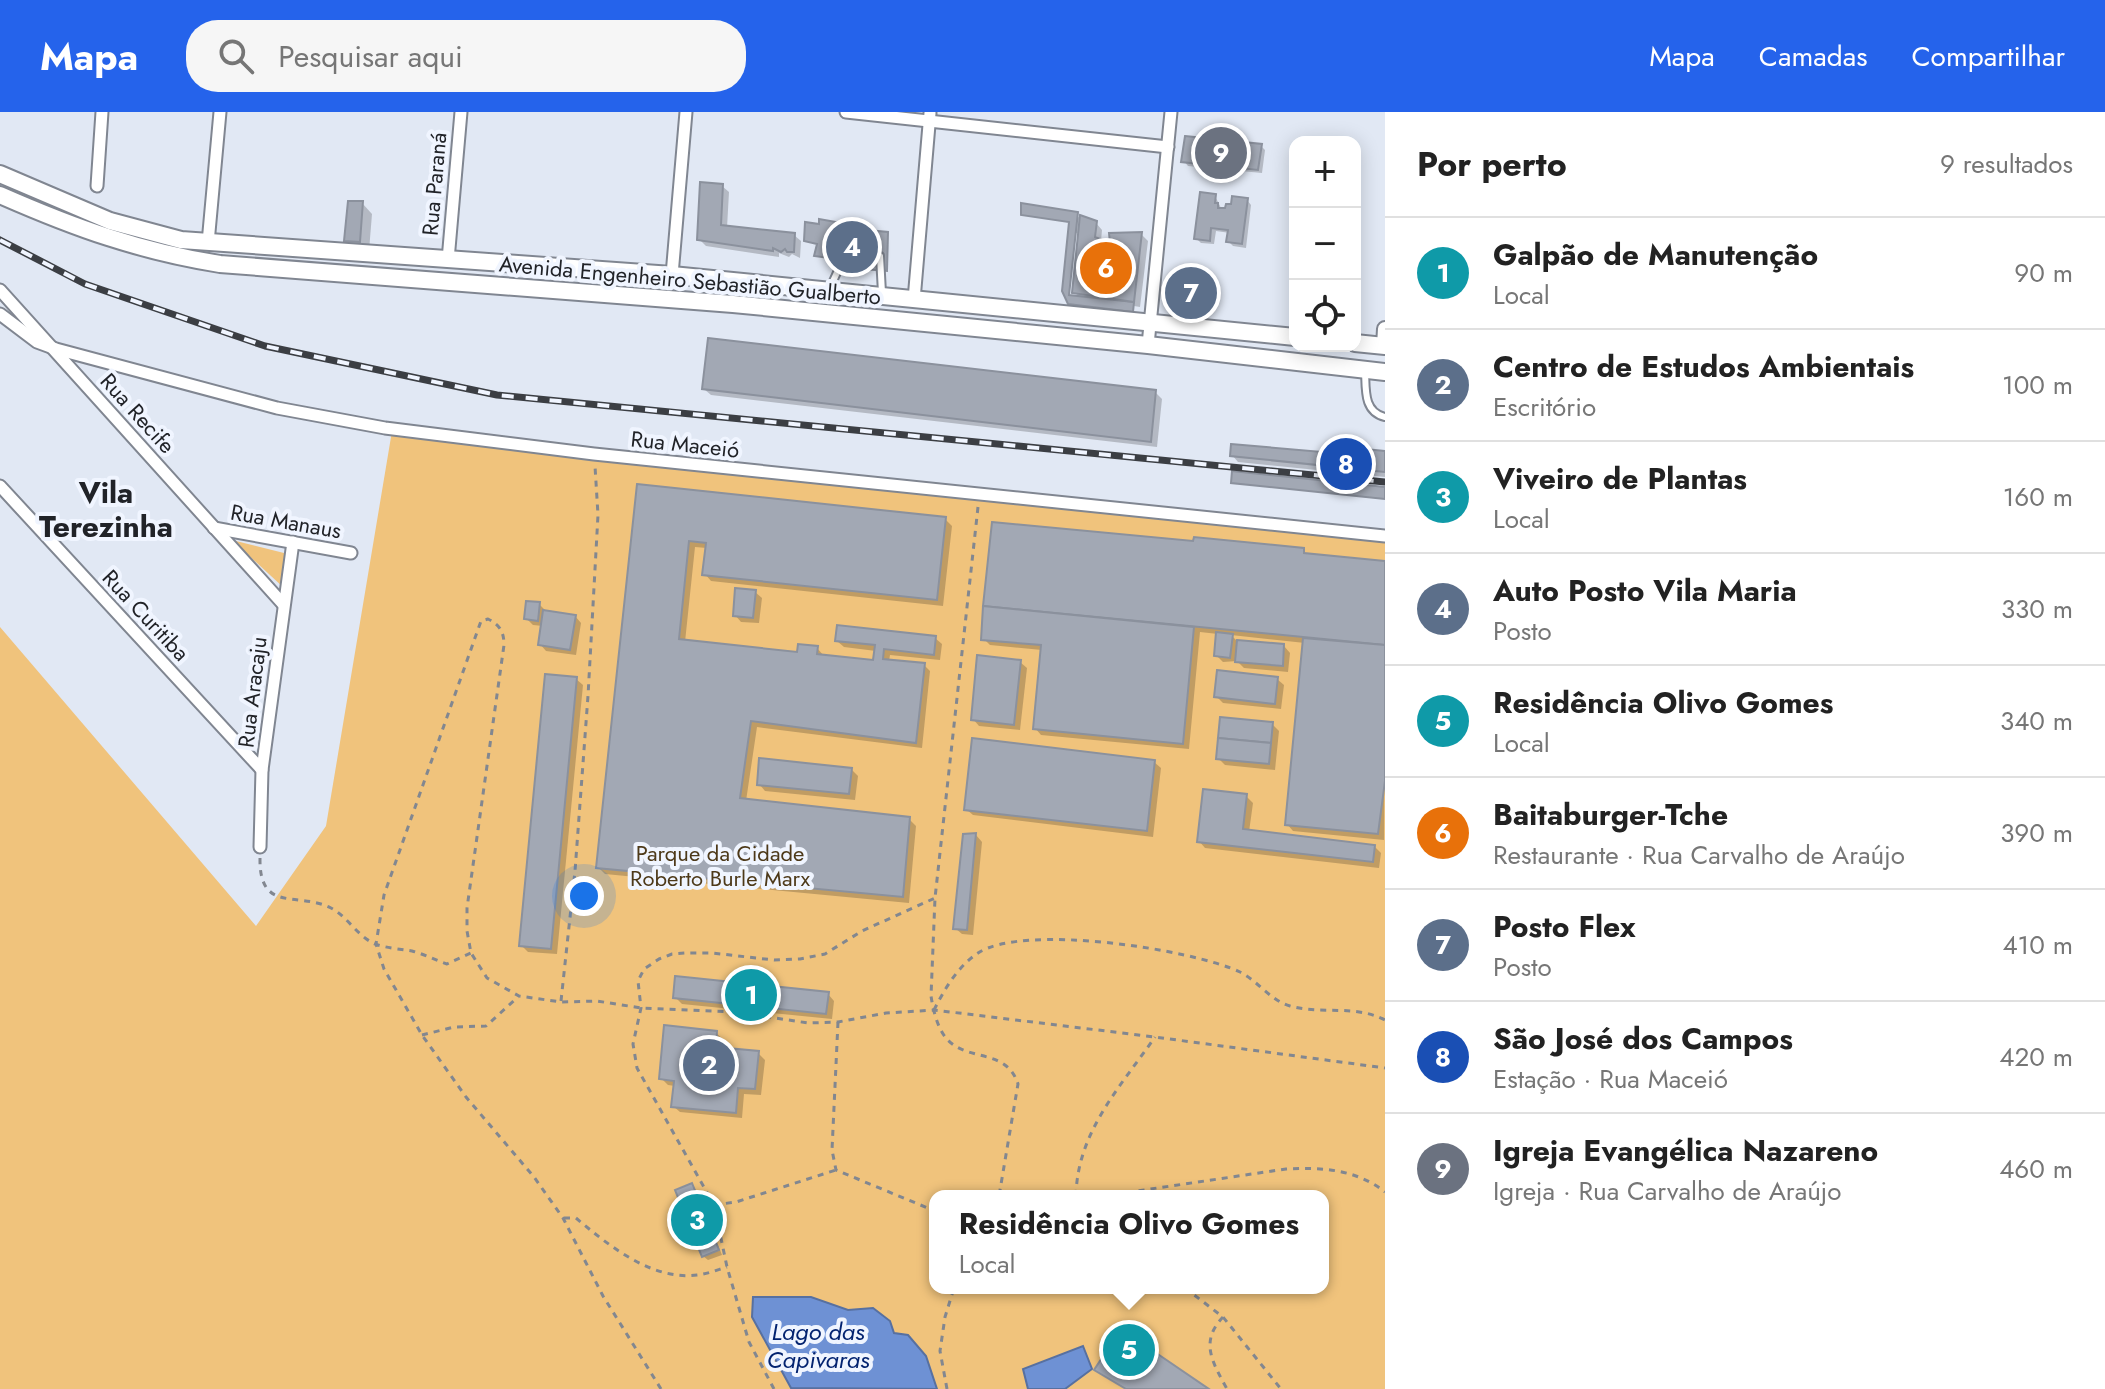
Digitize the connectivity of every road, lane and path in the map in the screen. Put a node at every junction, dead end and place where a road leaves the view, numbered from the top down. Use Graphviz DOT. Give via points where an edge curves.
graph roads {
  1 [pos="102,112"];
  2 [pos="220,112"];
  3 [pos="461,112"];
  4 [pos="686,112"];
  5 [pos="846,112"];
  6 [pos="1171,112"];
  7 [pos="930,116"];
  8 [pos="1168,147"];
  9 [pos="0,174"];
  10 [pos="97,186"];
  11 [pos="0,195"];
  12 [pos="208,243"];
  13 [pos="448,260"];
  14 [pos="672,275"];
  15 [pos="0,290"];
  16 [pos="829,291"];
  17 [pos="882,297"];
  18 [pos="914,300"];
  19 [pos="0,314"];
  20 [pos="1150,322"];
  21 [pos="1289,336"];
  22 [pos="1385,340"];
  23 [pos="1361,342"];
  24 [pos="1148,345"];
  25 [pos="56,349"];
  26 [pos="1365,370"];
  27 [pos="1385,372"];
  28 [pos="1385,417"];
  29 [pos="594,454"];
  30 [pos="0,486"];
  31 [pos="979,495"];
  32 [pos="214,528"];
  33 [pos="1385,536"];
  34 [pos="293,542"];
  35 [pos="351,553"];
  36 [pos="283,604"];
  37 [pos="262,770"];
  38 [pos="260,847"];
  39 [pos="935,898"];
  40 [pos="376,944"];
  41 [pos="471,953"];
  42 [pos="519,996"];
  43 [pos="561,1002"];
  44 [pos="641,1008"];
  45 [pos="934,1010"];
  46 [pos="1385,1020"];
  47 [pos="838,1022"];
  48 [pos="422,1035"];
  49 [pos="1155,1037"];
  50 [pos="1385,1068"];
  51 [pos="836,1170"];
  52 [pos="1000,1190"];
  53 [pos="1077,1190"];
  54 [pos="1144,1190"];
  55 [pos="1385,1192"];
  56 [pos="714,1205"];
  57 [pos="929,1209"];
  58 [pos="563,1218"];
  59 [pos="727,1267"];
  60 [pos="952,1294"];
  61 [pos="1193,1294"];
  62 [pos="1223,1317"];
  63 [pos="661,1389"];
  64 [pos="774,1389"];
  65 [pos="947,1389"];
  66 [pos="1227,1389"];
  67 [pos="1281,1389"];
  1 -- 10 [label="street"];
  2 -- 12 [label="street"];
  3 -- 13 [label="street, Rua Paraná"];
  4 -- 14 [label="street"];
  5 -- 7 [label="street"];
  6 -- 8 [label="street"];
  7 -- 8 [label="street"];
  7 -- 18 [label="street"];
  8 -- 20 [label="street"];
  9 -- 12 [label="main road, Avenida Engenheiro Sebastião Gualberto" via="110,221"];
  11 -- 24 [label="main road, Avenida Engenheiro Sebastião Gualberto" via="105,238 220,264 733,304"];
  12 -- 13 [label="main road, Avenida Engenheiro Sebastião Gualberto"];
  13 -- 14 [label="main road, Avenida Engenheiro Sebastião Gualberto"];
  14 -- 16 [label="main road, Avenida Engenheiro Sebastião Gualberto"];
  15 -- 25 [label="street, Rua Recife"];
  16 -- 17 [label="main road, Avenida Engenheiro Sebastião Gualberto"];
  16 -- 17 [label="lane" via="851,251 880,256"];
  17 -- 18 [label="main road, Avenida Engenheiro Sebastião Gualberto"];
  18 -- 20 [label="main road, Avenida Engenheiro Sebastião Gualberto"];
  19 -- 25 [label="street, Rua Maceió" via="24,334"];
  20 -- 21 [label="main road, Avenida Engenheiro Sebastião Gualberto"];
  20 -- 24 [label="street"];
  22 -- 23 [label="main road"];
  24 -- 26 [label="main road, Avenida Engenheiro Sebastião Gualberto"];
  25 -- 29 [label="street, Rua Maceió" via="332,420"];
  25 -- 32 [label="street, Rua Recife"];
  26 -- 27 [label="main road, Avenida Engenheiro Sebastião Gualberto"];
  26 -- 28 [label="lane" via="1370,409"];
  29 -- 31 [label="street, Rua Maceió"];
  29 -- 43 [label="path" via="598,515 588,696"];
  30 -- 37 [label="street, Rua Curitiba"];
  31 -- 33 [label="street, Rua Maceió"];
  31 -- 39 [label="path"];
  32 -- 34 [label="street, Rua Manaus"];
  32 -- 36 [label="street, Rua Recife"];
  34 -- 35 [label="street, Rua Manaus"];
  34 -- 36 [label="street, Rua Aracaju"];
  36 -- 37 [label="street, Rua Aracaju"];
  37 -- 38 [label="street, Rua Aracaju"];
  38 -- 40 [label="path" via="260,874 279,898 332,908"];
  39 -- 44 [label="path" via="812,957 672,954 644,969 638,981"];
  39 -- 45 [label="path"];
  40 -- 41 [label="path" via="447,964"];
  40 -- 41 [label="path" via="384,895 475,630 488,619 504,634 504,645 467,908"];
  40 -- 48 [label="path" via="384,969"];
  41 -- 42 [label="path" via="487,978"];
  42 -- 43 [label="path"];
  42 -- 48 [label="path" via="486,1026"];
  43 -- 44 [label="path"];
  44 -- 47 [label="path"];
  44 -- 56 [label="path" via="633,1044 637,1068"];
  45 -- 46 [label="path" via="946,986 977,953 1046,940 1111,942 1176,953 1242,973 1286,1006 1354,1009"];
  45 -- 47 [label="path"];
  45 -- 49 [label="path"];
  45 -- 52 [label="path" via="945,1037 956,1047 1013,1070 1018,1084"];
  47 -- 51 [label="path" via="832,1150"];
  48 -- 58 [label="path"];
  49 -- 50 [label="path"];
  49 -- 53 [label="path" via="1096,1120 1085,1144"];
  51 -- 56 [label="path"];
  51 -- 57 [label="path"];
  54 -- 55 [label="path" via="1311,1168 1341,1171"];
  56 -- 59 [label="path"];
  58 -- 59 [label="path" via="576,1218 659,1272 696,1276"];
  58 -- 63 [label="path" via="603,1296"];
  59 -- 64 [label="path" via="749,1342"];
  60 -- 65 [label="path" via="940,1351"];
  61 -- 62 [label="path"];
  62 -- 66 [label="path" via="1209,1344"];
  62 -- 67 [label="path"];
}
